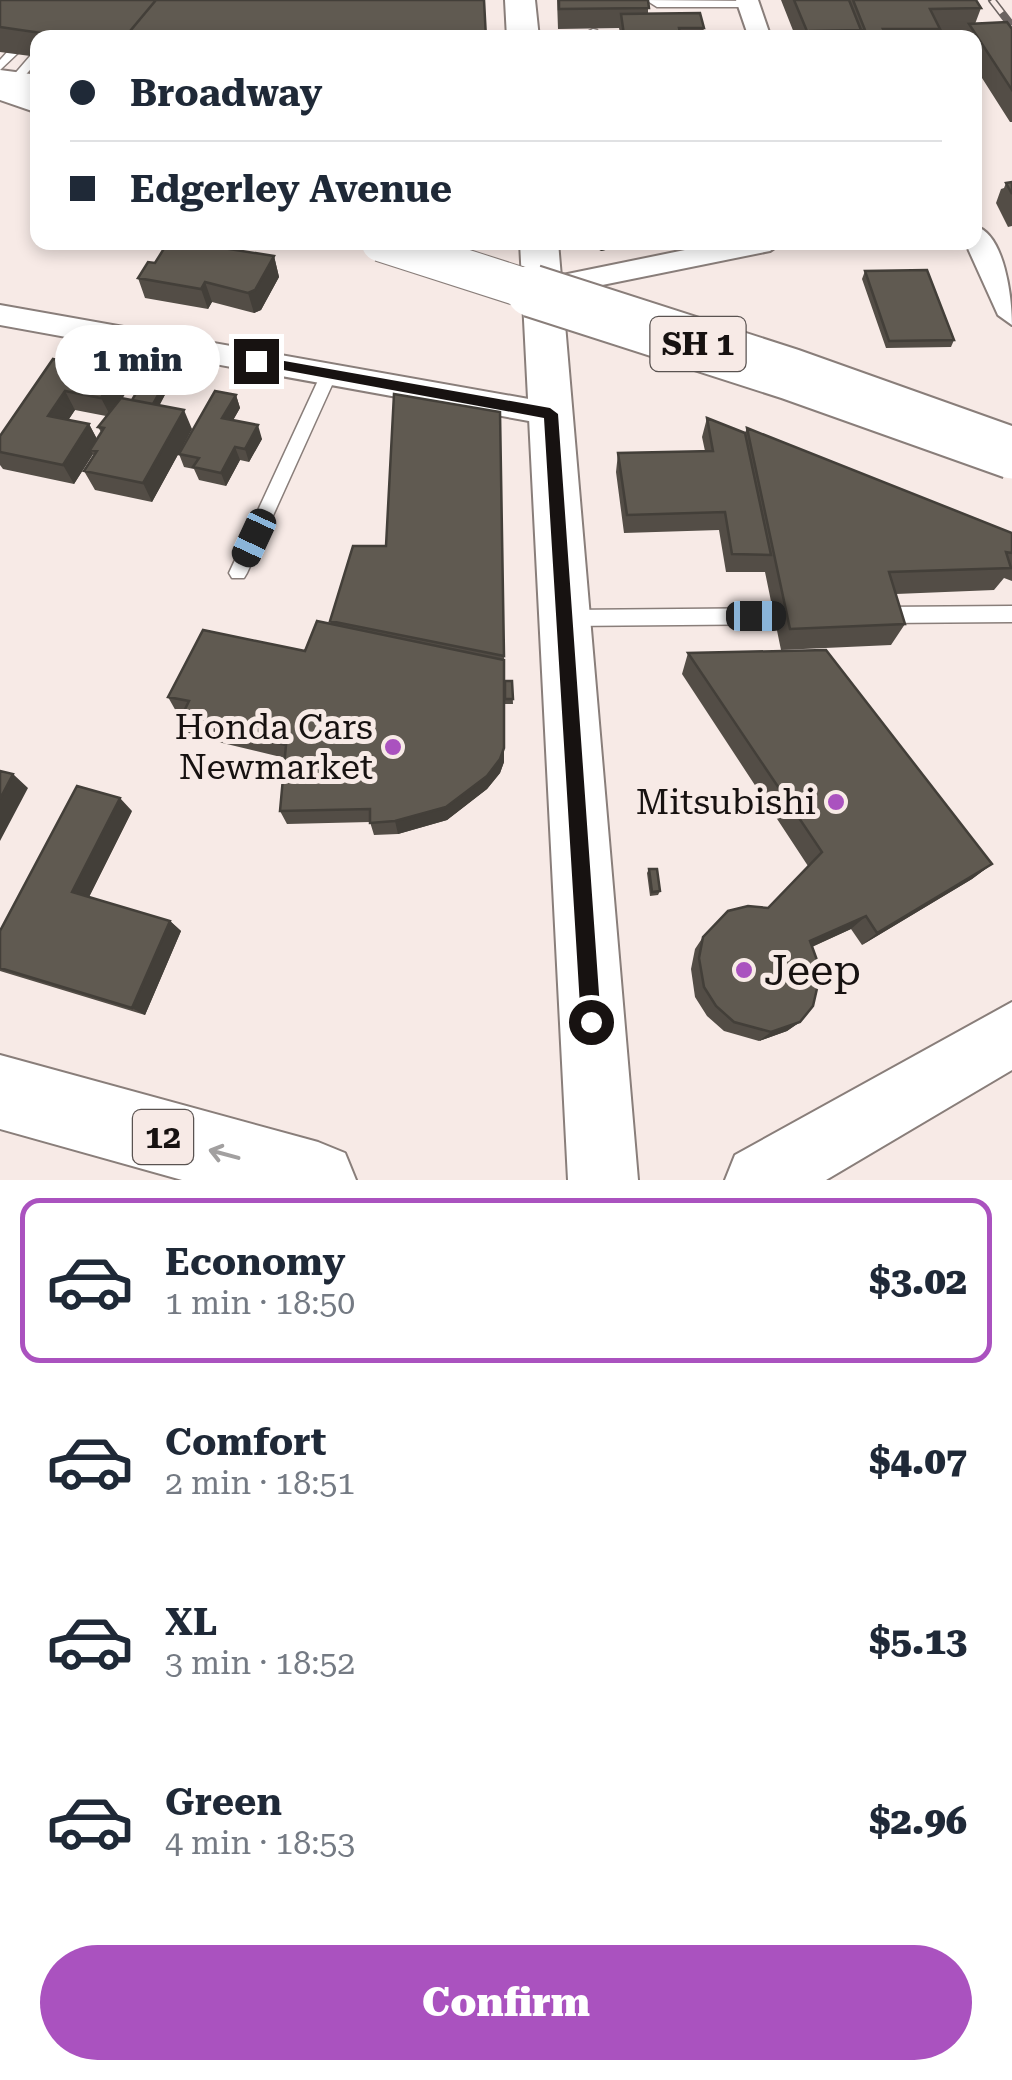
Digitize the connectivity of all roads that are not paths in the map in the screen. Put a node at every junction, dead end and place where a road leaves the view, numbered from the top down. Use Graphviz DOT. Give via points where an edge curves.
graph roads {
  1 [pos="520,0"];
  2 [pos="651,0"];
  3 [pos="749,6"];
  4 [pos="654,15"];
  5 [pos="522,30"];
  6 [pos="757,30"];
  7 [pos="13,52"];
  8 [pos="30,64"];
  9 [pos="13,86"];
  10 [pos="30,113"];
  11 [pos="406,250"];
  12 [pos="482,250"];
  13 [pos="540,250"];
  14 [pos="689,250"];
  15 [pos="982,250"];
  16 [pos="542,288"];
  17 [pos="0,315"];
  18 [pos="1012,315"];
  19 [pos="330,374"];
  20 [pos="550,414"];
  21 [pos="1012,426"];
  22 [pos="1012,453"];
  23 [pos="238,573"];
  24 [pos="1012,614"];
  25 [pos="813,616"];
  26 [pos="870,616"];
  27 [pos="566,618"];
  28 [pos="1012,1034"];
  29 [pos="0,1092"];
  30 [pos="318,1180"];
  31 [pos="602,1180"];
  32 [pos="760,1180"];
  1 -- 5 [label="main road"];
  2 -- 3 [label="lane"];
  3 -- 4 [label="lane"];
  3 -- 6 [label="street"];
  7 -- 9 [label="lane"];
  8 -- 9 [label="lane"];
  9 -- 10 [label="main road"];
  11 -- 22 [label="main road, SH 1, bridge"];
  12 -- 21 [label="main road, SH 1"];
  13 -- 16 [label="main road"];
  14 -- 16 [label="street"];
  15 -- 18 [label="street"];
  16 -- 20 [label="main road"];
  17 -- 19 [label="street"];
  19 -- 20 [label="street"];
  19 -- 23 [label="lane"];
  20 -- 27 [label="main road"];
  24 -- 26 [label="lane"];
  25 -- 27 [label="lane"];
  27 -- 31 [label="main road"];
  28 -- 32 [label="main road"];
  30 -- 29 [label="main road, 12, one-way"];
}
